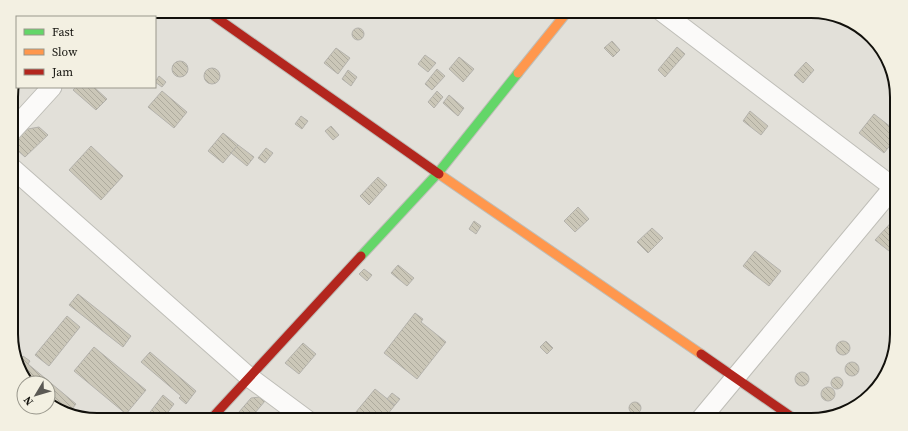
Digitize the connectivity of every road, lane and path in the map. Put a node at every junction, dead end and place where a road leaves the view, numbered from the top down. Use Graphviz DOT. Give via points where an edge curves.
graph roads {
  1 [pos="217,18"];
  2 [pos="562,18"];
  3 [pos="670,18"];
  4 [pos="51,88"];
  5 [pos="18,124"];
  6 [pos="18,173"];
  7 [pos="438,174"];
  8 [pos="890,183"];
  9 [pos="890,193"];
  10 [pos="249,377"];
  11 [pos="735,378"];
  12 [pos="216,413"];
  13 [pos="298,413"];
  14 [pos="706,413"];
  15 [pos="786,413"];
  1 -- 7 [label="street"];
  2 -- 7 [label="street"];
  3 -- 8 [label="street"];
  4 -- 5 [label="street"];
  6 -- 10 [label="street"];
  7 -- 10 [label="street"];
  7 -- 11 [label="street"];
  9 -- 11 [label="street"];
  10 -- 12 [label="street"];
  10 -- 13 [label="street"];
  11 -- 14 [label="street"];
  11 -- 15 [label="street"];
}
